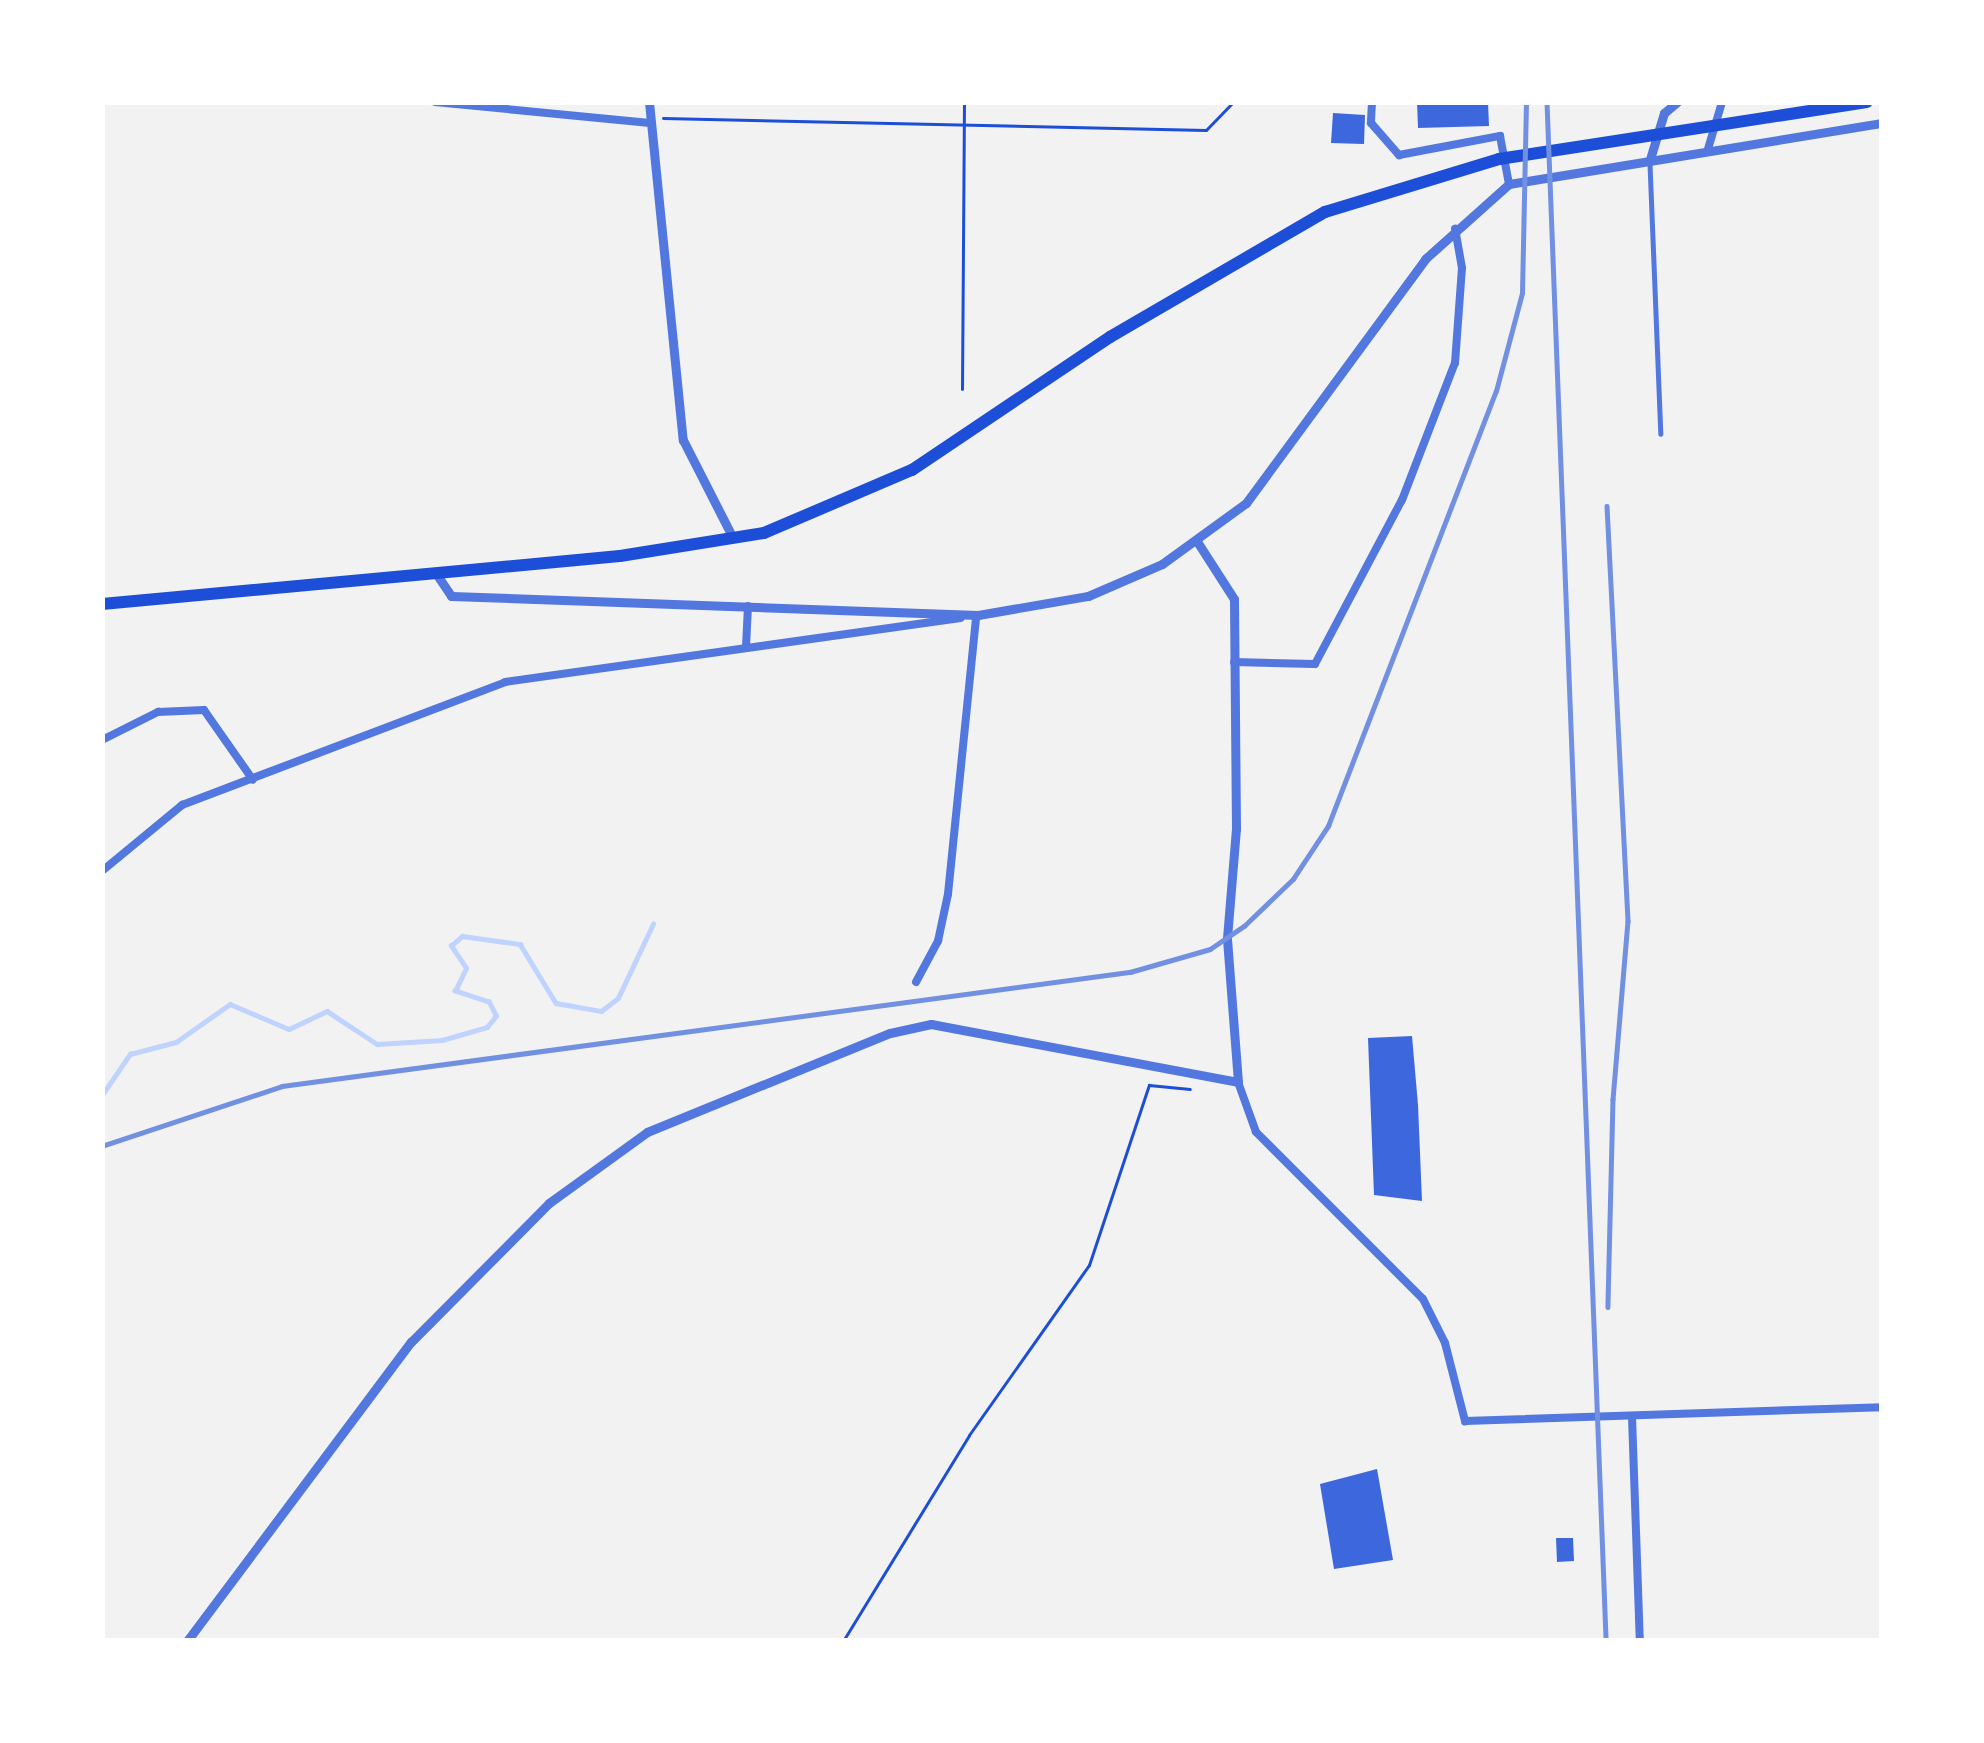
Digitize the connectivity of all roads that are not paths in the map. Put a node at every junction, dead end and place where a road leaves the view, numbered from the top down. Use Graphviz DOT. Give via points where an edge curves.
graph roads {
  1 [pos="437,102"];
  2 [pos="649,102"];
  3 [pos="1372,102"];
  4 [pos="1677,102"];
  5 [pos="1722,102"];
  6 [pos="1867,102"];
  7 [pos="650,119"];
  8 [pos="1882,123"];
  9 [pos="1708,149"];
  10 [pos="1650,159"];
  11 [pos="1510,184"];
  12 [pos="1455,229"];
  13 [pos="1661,434"];
  14 [pos="733,539"];
  15 [pos="1198,543"];
  16 [pos="435,572"];
  17 [pos="102,604"];
  18 [pos="748,605"];
  19 [pos="978,616"];
  20 [pos="746,647"];
  21 [pos="1234,662"];
  22 [pos="102,740"];
  23 [pos="254,780"];
  24 [pos="102,871"];
  25 [pos="916,982"];
  26 [pos="1238,1082"];
  27 [pos="1882,1407"];
  28 [pos="1632,1417"];
  29 [pos="187,1641"];
  30 [pos="1640,1641"];
  1 -- 7 [label="street"];
  2 -- 7 [label="street"];
  3 -- 11 [label="street" via="1371,123 1400,155 1500,136"];
  4 -- 10 [label="street" via="1664,112"];
  5 -- 9 [label="street"];
  6 -- 14 [label="main road" via="1458,167 1325,212 1110,337 912,470 810,517"];
  7 -- 14 [label="street" via="683,440"];
  8 -- 9 [label="street"];
  9 -- 10 [label="street"];
  10 -- 11 [label="street"];
  10 -- 13 [label="lane"];
  11 -- 12 [label="street"];
  12 -- 15 [label="street" via="1409,279 1282,461"];
  12 -- 21 [label="street" via="1462,268 1455,363 1402,500 1316,664"];
  14 -- 16 [label="main road"];
  15 -- 19 [label="street" via="1088,596"];
  15 -- 21 [label="street" via="1234,599"];
  16 -- 17 [label="main road"];
  16 -- 18 [label="street" via="451,596"];
  18 -- 19 [label="street"];
  18 -- 20 [label="street"];
  19 -- 20 [label="street"];
  19 -- 25 [label="street" via="948,894 938,941"];
  20 -- 23 [label="street" via="505,682"];
  21 -- 26 [label="street" via="1236,829 1227,938"];
  22 -- 23 [label="street" via="158,712 204,710"];
  23 -- 24 [label="street" via="182,805"];
  26 -- 28 [label="street" via="1256,1132 1430,1309 1465,1421"];
  26 -- 29 [label="street" via="931,1024 704,1105 598,1165 519,1230 411,1342"];
  27 -- 28 [label="street"];
  28 -- 30 [label="street"];
}
